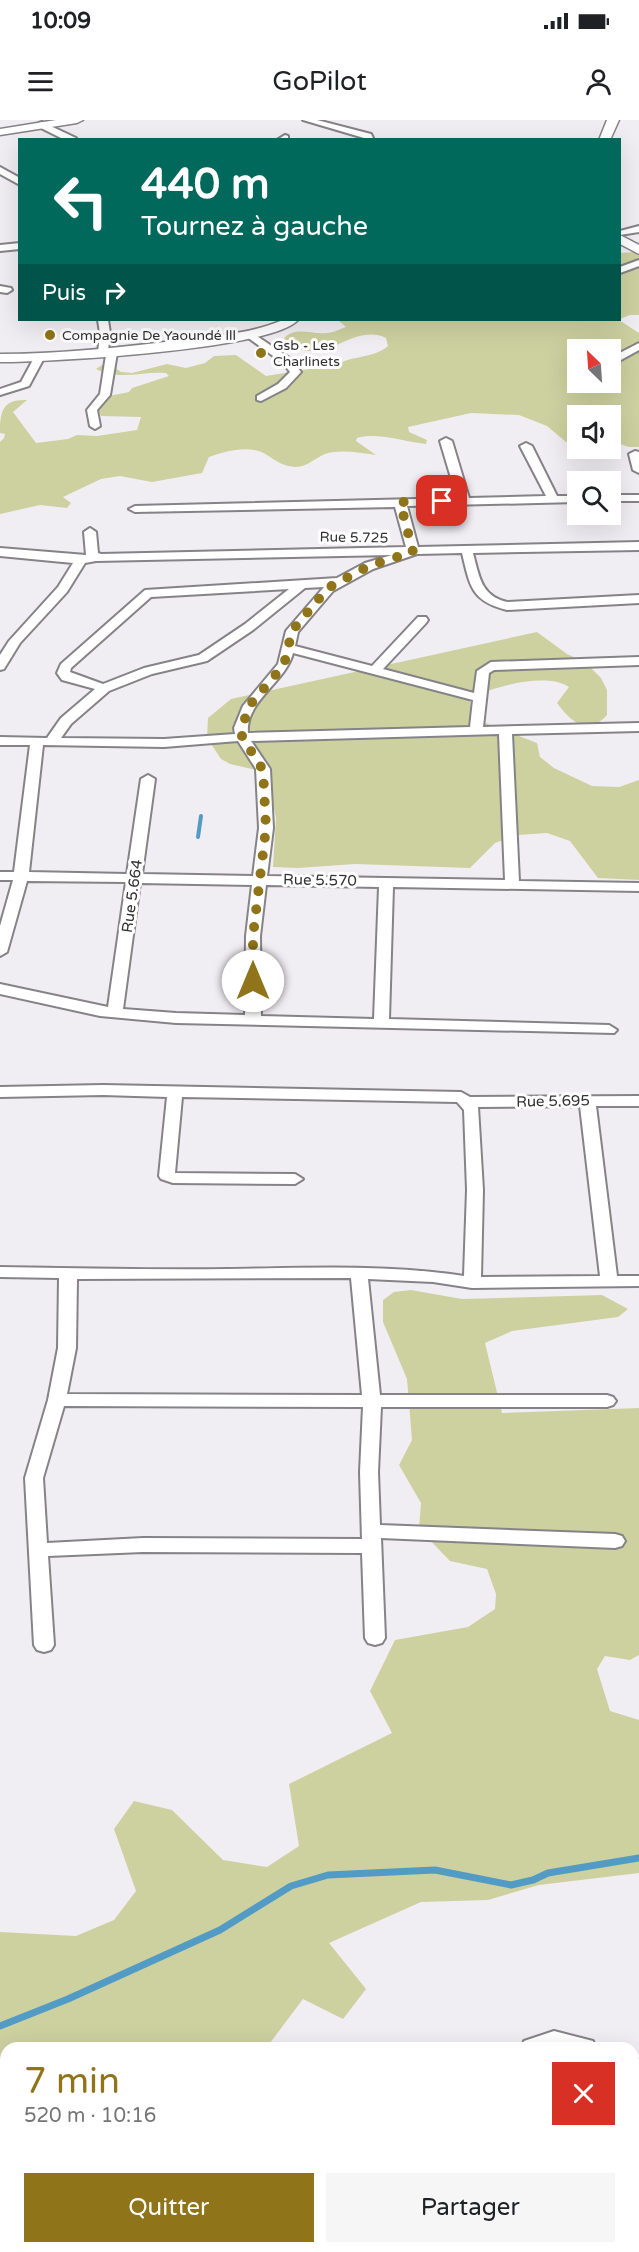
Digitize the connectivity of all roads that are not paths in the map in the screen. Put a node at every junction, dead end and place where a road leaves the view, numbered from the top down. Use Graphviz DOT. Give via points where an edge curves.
graph roads {
  1 [pos="77,120"];
  2 [pos="307,120"];
  3 [pos="613,120"];
  4 [pos="42,126"];
  5 [pos="0,132"];
  6 [pos="69,138"];
  7 [pos="369,138"];
  8 [pos="605,138"];
  9 [pos="0,170"];
  10 [pos="18,181"];
  11 [pos="639,229"];
  12 [pos="621,234"];
  13 [pos="621,234"];
  14 [pos="621,235"];
  15 [pos="639,242"];
  16 [pos="18,246"];
  17 [pos="0,248"];
  18 [pos="639,250"];
  19 [pos="639,263"];
  20 [pos="621,270"];
  21 [pos="103,321"];
  22 [pos="289,321"];
  23 [pos="250,334"];
  24 [pos="639,346"];
  25 [pos="108,353"];
  26 [pos="621,357"];
  27 [pos="0,358"];
  28 [pos="39,358"];
  29 [pos="0,392"];
  30 [pos="261,398"];
  31 [pos="95,426"];
  32 [pos="446,441"];
  33 [pos="526,446"];
  34 [pos="635,454"];
  35 [pos="639,470"];
  36 [pos="621,498"];
  37 [pos="639,498"];
  38 [pos="553,499"];
  39 [pos="567,499"];
  40 [pos="464,501"];
  41 [pos="400,502"];
  42 [pos="135,509"];
  43 [pos="90,532"];
  44 [pos="639,546"];
  45 [pos="467,551"];
  46 [pos="0,552"];
  47 [pos="413,552"];
  48 [pos="96,557"];
  49 [pos="369,559"];
  50 [pos="81,560"];
  51 [pos="339,582"];
  52 [pos="302,584"];
  53 [pos="639,599"];
  54 [pos="422,620"];
  55 [pos="288,648"];
  56 [pos="639,662"];
  57 [pos="0,666"];
  58 [pos="374,671"];
  59 [pos="104,688"];
  60 [pos="480,698"];
  61 [pos="639,727"];
  62 [pos="505,731"];
  63 [pos="476,732"];
  64 [pos="242,737"];
  65 [pos="0,741"];
  66 [pos="44,742"];
  67 [pos="148,779"];
  68 [pos="0,876"];
  69 [pos="21,876"];
  70 [pos="135,877"];
  71 [pos="261,879"];
  72 [pos="386,882"];
  73 [pos="512,884"];
  74 [pos="639,887"];
  75 [pos="0,952"];
  76 [pos="0,989"];
  77 [pos="115,1012"];
  78 [pos="253,1020"];
  79 [pos="381,1024"];
  80 [pos="609,1030"];
  81 [pos="0,1092"];
  82 [pos="175,1092"];
  83 [pos="587,1101"];
  84 [pos="639,1101"];
  85 [pos="468,1102"];
  86 [pos="295,1179"];
  87 [pos="0,1272"];
  88 [pos="359,1273"];
  89 [pos="68,1274"];
  90 [pos="609,1281"];
  91 [pos="639,1281"];
  92 [pos="472,1283"];
  93 [pos="57,1400"];
  94 [pos="372,1400"];
  95 [pos="607,1401"];
  96 [pos="372,1538"];
  97 [pos="615,1541"];
  98 [pos="37,1550"];
  99 [pos="375,1638"];
  100 [pos="44,1645"];
  1 -- 4 [label="street"];
  2 -- 7 [label="street"];
  3 -- 8 [label="street"];
  4 -- 5 [label="street"];
  4 -- 6 [label="street"];
  9 -- 10 [label="street"];
  11 -- 12 [label="street"];
  13 -- 15 [label="street"];
  14 -- 18 [label="street"];
  16 -- 17 [label="street"];
  19 -- 20 [label="street"];
  21 -- 25 [label="street"];
  22 -- 23 [label="street"];
  23 -- 25 [label="street"];
  23 -- 30 [label="street" via="296,372"];
  24 -- 26 [label="street"];
  25 -- 28 [label="street"];
  25 -- 31 [label="street" via="105,395 92,410"];
  27 -- 28 [label="street"];
  28 -- 29 [label="street" via="25,384"];
  32 -- 40 [label="street"];
  33 -- 38 [label="street"];
  34 -- 35 [label="street"];
  36 -- 37 [label="street"];
  38 -- 39 [label="street"];
  38 -- 40 [label="street"];
  40 -- 41 [label="street"];
  41 -- 42 [label="street"];
  41 -- 47 [label="street"];
  43 -- 48 [label="street" via="92,555"];
  44 -- 45 [label="street"];
  45 -- 47 [label="street"];
  45 -- 53 [label="street" via="478,593 492,604"];
  46 -- 50 [label="street, Rue 5.725"];
  47 -- 49 [label="street"];
  48 -- 49 [label="street, Rue 5.725" via="291,551"];
  48 -- 50 [label="street, Rue 5.725"];
  49 -- 51 [label="street"];
  50 -- 57 [label="street" via="63,589 15,641"];
  51 -- 52 [label="street"];
  51 -- 55 [label="street" via="328,588 299,620"];
  52 -- 59 [label="street" via="203,658 148,670"];
  52 -- 59 [label="street" via="143,596 65,667 63,674 67,677"];
  54 -- 58 [label="street"];
  55 -- 58 [label="street"];
  55 -- 64 [label="street" via="284,665 249,706"];
  56 -- 60 [label="street" via="491,666 483,671"];
  58 -- 60 [label="street"];
  59 -- 66 [label="street"];
  60 -- 63 [label="street"];
  61 -- 62 [label="street"];
  62 -- 63 [label="street"];
  62 -- 73 [label="street"];
  63 -- 64 [label="street"];
  64 -- 66 [label="street" via="164,743"];
  64 -- 71 [label="street" via="263,770 266,828"];
  65 -- 66 [label="street"];
  66 -- 69 [label="street"];
  67 -- 70 [label="street, Rue 5.664"];
  68 -- 69 [label="street, Rue 5.570"];
  69 -- 70 [label="street, Rue 5.570"];
  69 -- 75 [label="street"];
  70 -- 71 [label="street, Rue 5.570"];
  70 -- 77 [label="street, Rue 5.664"];
  71 -- 72 [label="street, Rue 5.570"];
  71 -- 78 [label="street" via="253,936"];
  72 -- 73 [label="street, Rue 5.570"];
  72 -- 79 [label="street"];
  73 -- 74 [label="street, Rue 5.570"];
  76 -- 77 [label="street"];
  77 -- 78 [label="street"];
  78 -- 79 [label="street"];
  79 -- 80 [label="street"];
  81 -- 82 [label="street, Rue 5.695"];
  82 -- 85 [label="street, Rue 5.695" via="426,1095 461,1097"];
  82 -- 86 [label="street" via="167,1176"];
  83 -- 84 [label="street, Rue 5.695"];
  83 -- 85 [label="street, Rue 5.695"];
  83 -- 90 [label="street"];
  85 -- 92 [label="street" via="472,1110 475,1190"];
  87 -- 89 [label="street"];
  88 -- 89 [label="street"];
  88 -- 92 [label="street"];
  88 -- 94 [label="street"];
  89 -- 93 [label="street" via="68,1348"];
  90 -- 91 [label="street"];
  90 -- 92 [label="street"];
  93 -- 94 [label="street"];
  93 -- 98 [label="street" via="34,1479"];
  94 -- 95 [label="street"];
  94 -- 96 [label="street"];
  96 -- 97 [label="street"];
  96 -- 98 [label="street"];
  96 -- 99 [label="street"];
  98 -- 100 [label="street"];
}
